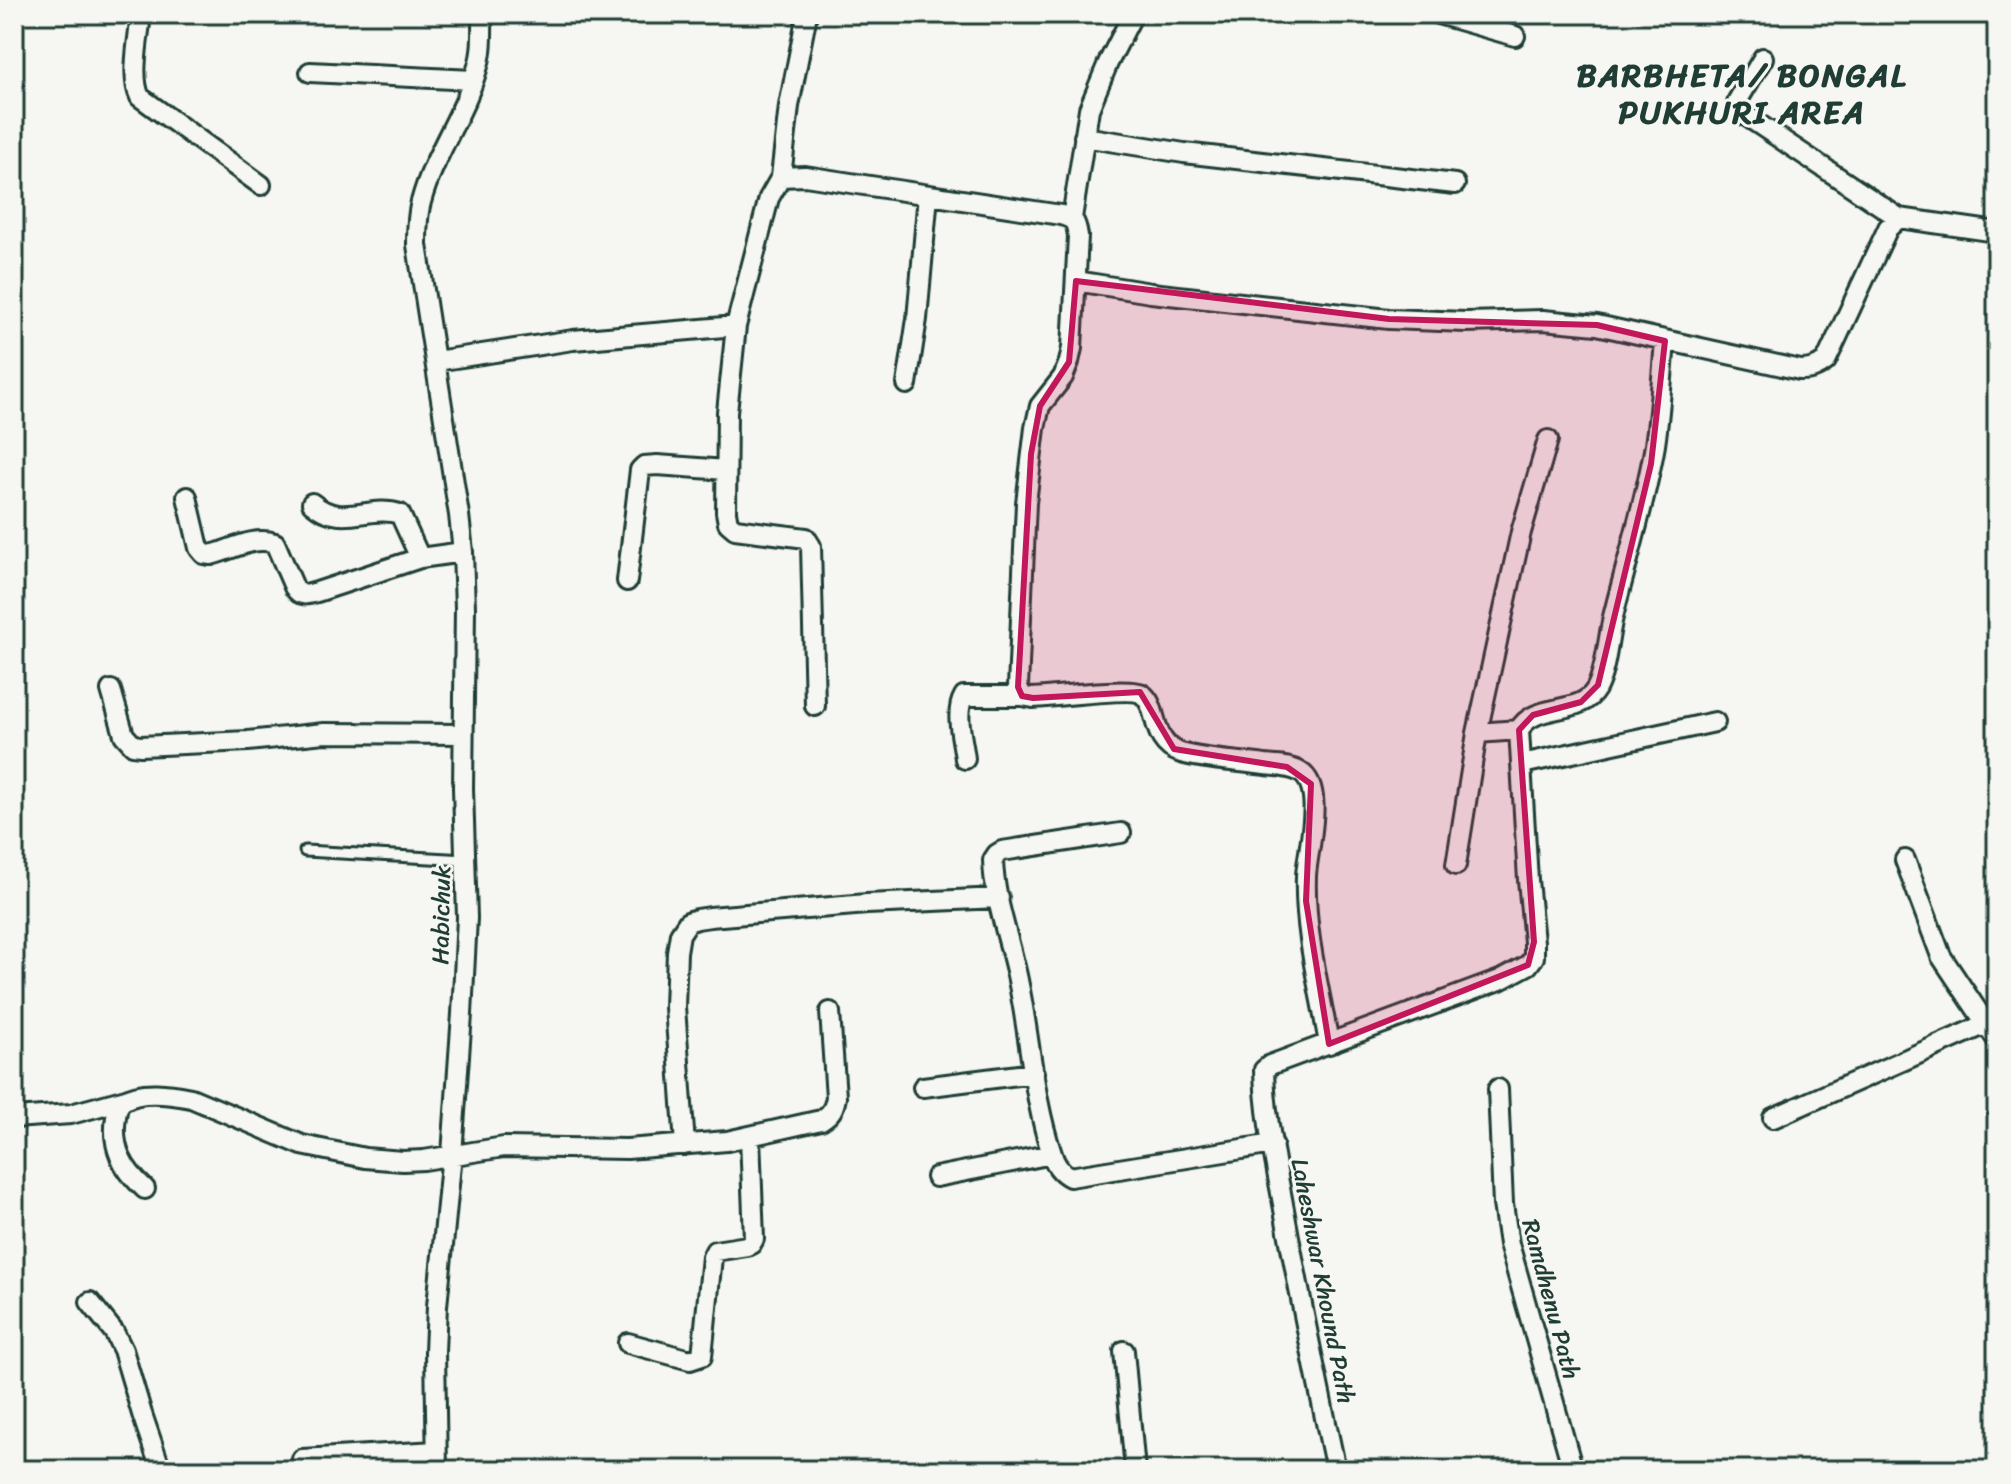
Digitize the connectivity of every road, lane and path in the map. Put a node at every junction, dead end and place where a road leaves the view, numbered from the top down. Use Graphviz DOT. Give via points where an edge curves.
graph roads {
  1 [pos="141,14"];
  2 [pos="482,14"];
  3 [pos="807,14"];
  4 [pos="1133,14"];
  5 [pos="1438,14"];
  6 [pos="1515,36"];
  7 [pos="1763,58"];
  8 [pos="310,72"];
  9 [pos="473,80"];
  10 [pos="1084,137"];
  11 [pos="781,177"];
  12 [pos="1455,184"];
  13 [pos="261,185"];
  14 [pos="928,195"];
  15 [pos="1072,218"];
  16 [pos="1899,218"];
  17 [pos="1997,232"];
  18 [pos="1076,281"];
  19 [pos="736,326"];
  20 [pos="1665,341"];
  21 [pos="436,361"];
  22 [pos="907,384"];
  23 [pos="1548,440"];
  24 [pos="726,470"];
  25 [pos="187,497"];
  26 [pos="312,503"];
  27 [pos="463,552"];
  28 [pos="420,558"];
  29 [pos="627,581"];
  30 [pos="111,690"];
  31 [pos="1022,696"];
  32 [pos="815,706"];
  33 [pos="1715,722"];
  34 [pos="1519,730"];
  35 [pos="1477,733"];
  36 [pos="463,734"];
  37 [pos="965,759"];
  38 [pos="1522,764"];
  39 [pos="1121,833"];
  40 [pos="305,851"];
  41 [pos="466,860"];
  42 [pos="1905,860"];
  43 [pos="1456,865"];
  44 [pos="999,898"];
  45 [pos="830,1012"];
  46 [pos="1986,1024"];
  47 [pos="1997,1040"];
  48 [pos="1329,1044"];
  49 [pos="1034,1073"];
  50 [pos="923,1087"];
  51 [pos="1498,1089"];
  52 [pos="126,1099"];
  53 [pos="14,1118"];
  54 [pos="1773,1118"];
  55 [pos="750,1137"];
  56 [pos="1273,1144"];
  57 [pos="685,1145"];
  58 [pos="452,1154"];
  59 [pos="1052,1154"];
  60 [pos="936,1177"];
  61 [pos="145,1189"];
  62 [pos="90,1302"];
  63 [pos="628,1343"];
  64 [pos="1124,1351"];
  65 [pos="302,1459"];
  66 [pos="436,1461"];
  67 [pos="161,1470"];
  68 [pos="1135,1470"];
  69 [pos="1336,1470"];
  70 [pos="1573,1470"];
  1 -- 13 [label="street" via="136,75 140,97"];
  2 -- 9 [label="street, Habichuk"];
  3 -- 11 [label="street"];
  4 -- 10 [label="street" via="1097,87"];
  5 -- 6 [label="street"];
  7 -- 16 [label="street" via="1738,100 1739,111"];
  8 -- 9 [label="street"];
  9 -- 21 [label="street, Habichuk" via="425,188 417,224"];
  10 -- 12 [label="street"];
  10 -- 15 [label="street"];
  11 -- 14 [label="street"];
  11 -- 19 [label="street" via="769,198"];
  14 -- 15 [label="street"];
  14 -- 22 [label="street"];
  15 -- 18 [label="street" via="1078,236"];
  16 -- 17 [label="street"];
  16 -- 20 [label="street" via="1888,228 1826,361 1818,368 1800,370"];
  18 -- 20 [label="street" via="1389,319 1597,325"];
  18 -- 31 [label="street" via="1069,362 1040,406 1031,454 1018,660"];
  19 -- 21 [label="street" via="573,340"];
  19 -- 24 [label="street"];
  20 -- 34 [label="street" via="1651,464 1598,685 1581,702 1533,715"];
  21 -- 27 [label="street, Habichuk"];
  23 -- 35 [label="street" via="1521,532"];
  24 -- 29 [label="street" via="657,465 640,470"];
  24 -- 32 [label="street" via="728,523 735,529 806,538 811,546"];
  25 -- 28 [label="street" via="204,554 253,541 275,543 294,587 303,595"];
  26 -- 28 [label="street" via="336,516 400,514"];
  27 -- 28 [label="street"];
  27 -- 36 [label="street, Habichuk"];
  30 -- 36 [label="street" via="124,735 141,746 324,733"];
  31 -- 37 [label="street" via="964,696 960,712"];
  31 -- 48 [label="street" via="1136,692 1148,700 1159,733 1174,749 1287,767 1308,779 1315,801 1306,876 1308,922"];
  33 -- 38 [label="street"];
  34 -- 35 [label="street"];
  34 -- 38 [label="street"];
  35 -- 43 [label="street"];
  36 -- 41 [label="street, Habichuk"];
  38 -- 48 [label="street" via="1534,957 1500,980"];
  39 -- 44 [label="street" via="1002,851 993,860"];
  40 -- 41 [label="lane"];
  41 -- 58 [label="street, Habichuk"];
  42 -- 46 [label="street" via="1941,956"];
  44 -- 49 [label="street"];
  44 -- 57 [label="street" via="867,904 688,922 680,934 675,978"];
  45 -- 55 [label="street" via="834,1108 821,1120"];
  46 -- 47 [label="street"];
  46 -- 54 [label="street"];
  48 -- 56 [label="street" via="1264,1070"];
  49 -- 50 [label="street"];
  49 -- 59 [label="street"];
  51 -- 70 [label="street, Ramdhenu Path" via="1509,1244"];
  52 -- 53 [label="street" via="71,1114"];
  52 -- 58 [label="street" via="151,1094 191,1098 281,1138 328,1152 403,1161"];
  52 -- 61 [label="street" via="118,1106 115,1142 119,1159"];
  55 -- 57 [label="street"];
  55 -- 63 [label="street" via="754,1239 747,1246 715,1251 712,1257 702,1356 690,1360"];
  56 -- 59 [label="street, Laheshwar Khound Path" via="1070,1177"];
  56 -- 69 [label="street, Laheshwar Khound Path"];
  57 -- 58 [label="street" via="504,1147"];
  58 -- 66 [label="street, Habichuk" via="437,1306"];
  59 -- 60 [label="street"];
  62 -- 67 [label="street" via="123,1350"];
  64 -- 68 [label="street"];
  65 -- 66 [label="street"];
}
